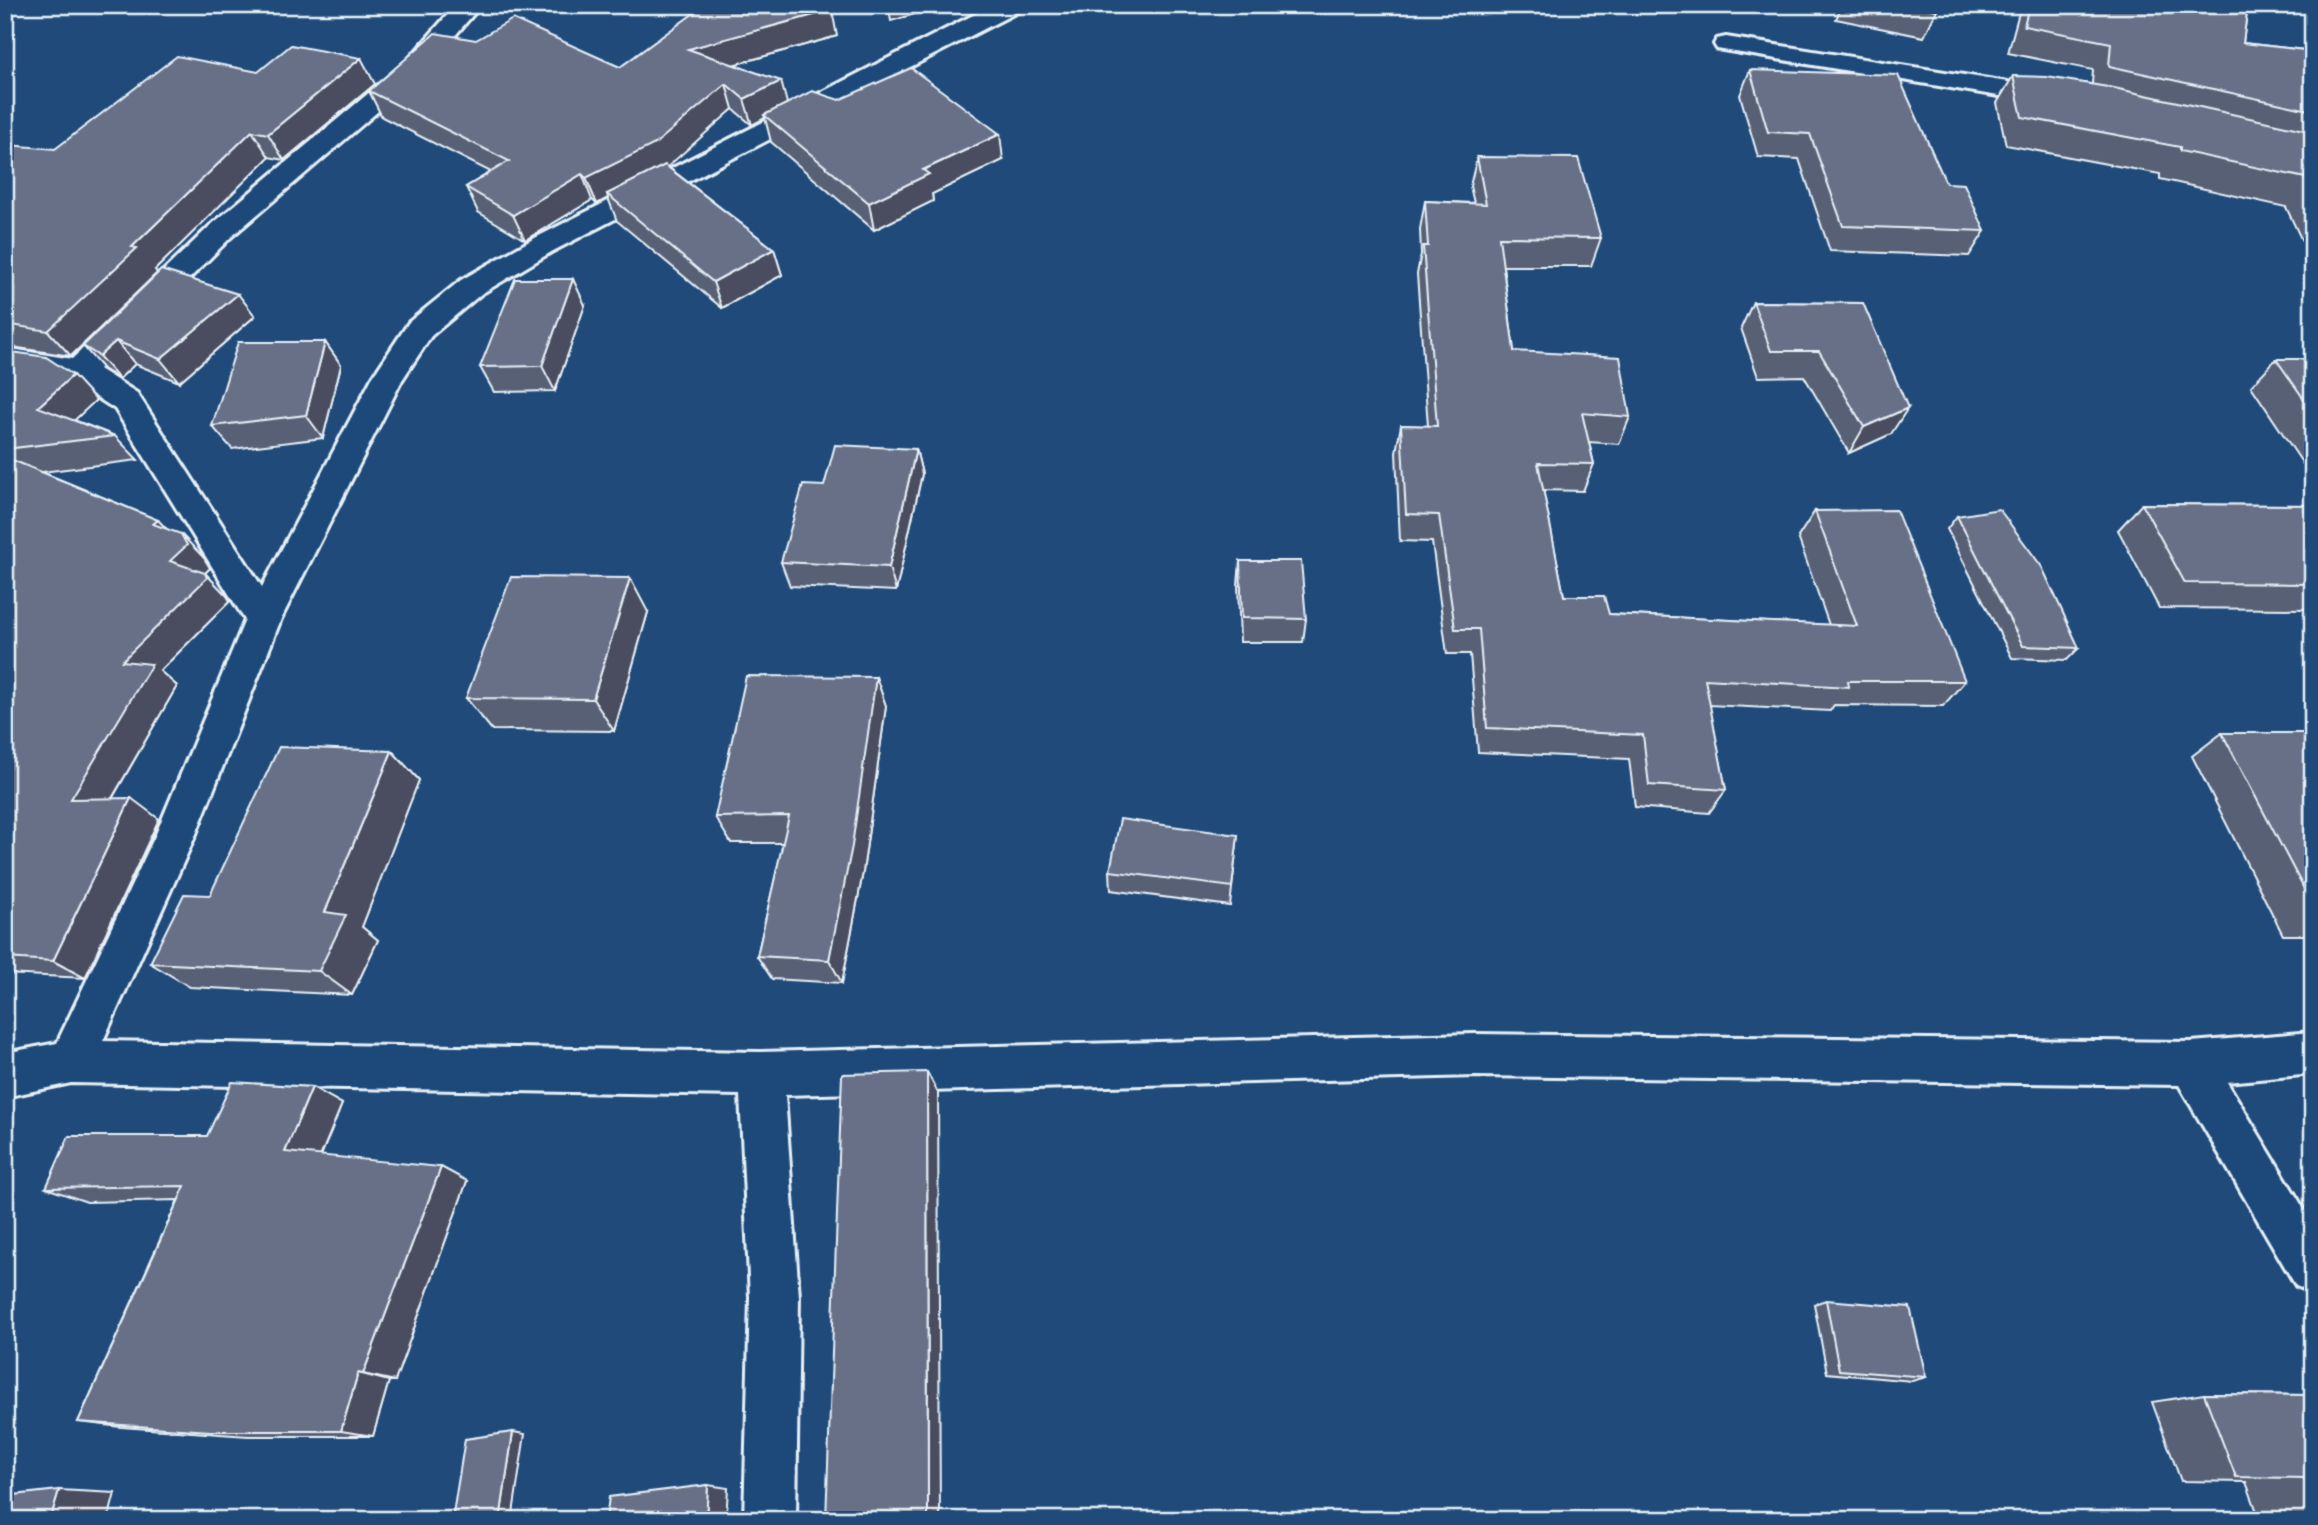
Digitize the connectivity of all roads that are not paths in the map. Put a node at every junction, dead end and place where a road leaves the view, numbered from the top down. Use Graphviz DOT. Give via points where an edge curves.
graph roads {
  1 [pos="469,5"];
  2 [pos="1012,5"];
  3 [pos="1726,44"];
  4 [pos="2083,103"];
  5 [pos="5,358"];
  6 [pos="79,371"];
  7 [pos="263,620"];
  8 [pos="2313,1053"];
  9 [pos="71,1062"];
  10 [pos="2190,1064"];
  11 [pos="760,1074"];
  12 [pos="5,1075"];
  13 [pos="2313,1269"];
  14 [pos="770,1520"];
  1 -- 6 [label="street" via="416,66 221,231"];
  2 -- 7 [label="street" via="543,245 471,287 420,329 388,378"];
  3 -- 4 [label="street"];
  5 -- 6 [label="street"];
  6 -- 7 [label="street" via="125,401"];
  7 -- 9 [label="street" via="176,834"];
  8 -- 10 [label="street"];
  9 -- 11 [label="street"];
  9 -- 12 [label="street"];
  10 -- 11 [label="street" via="1475,1055"];
  10 -- 13 [label="street"];
  11 -- 14 [label="street" via="771,1169 775,1433"];
}
